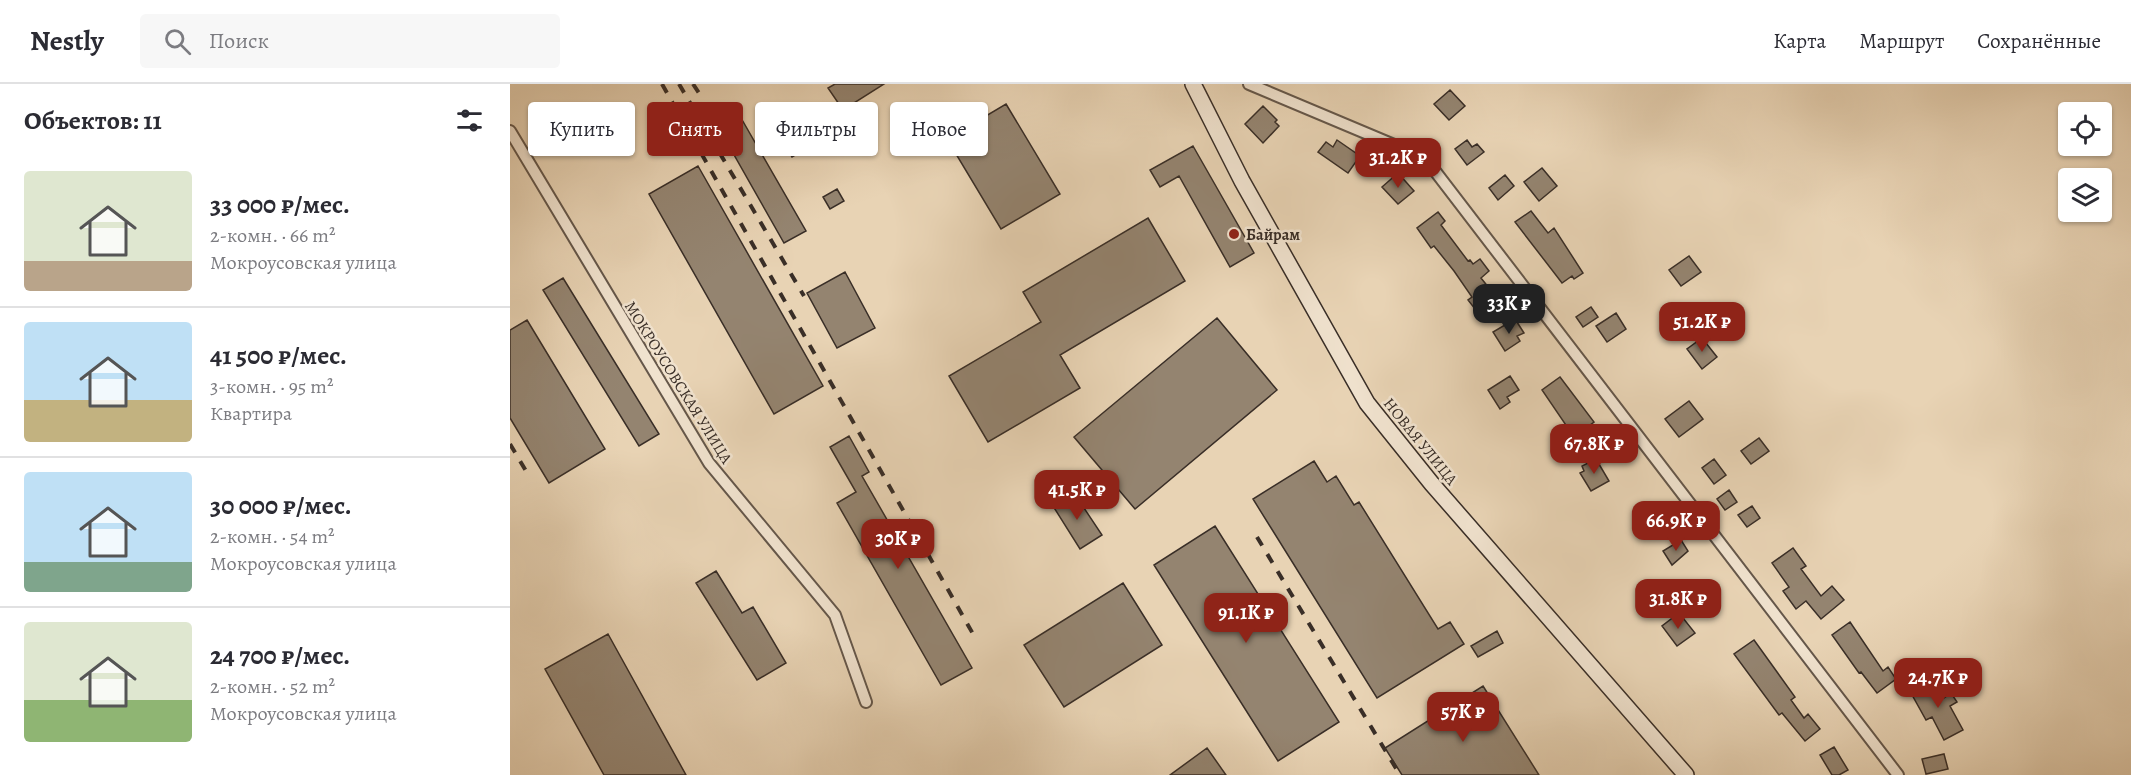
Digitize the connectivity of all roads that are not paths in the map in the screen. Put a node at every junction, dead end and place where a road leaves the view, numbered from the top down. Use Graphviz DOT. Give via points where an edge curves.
graph roads {
  1 [pos="1193,84"];
  2 [pos="1249,84"];
  3 [pos="510,130"];
  4 [pos="867,702"];
  5 [pos="1686,775"];
  6 [pos="1898,775"];
  1 -- 5 [label="main road, НОВАЯ УЛИЦА" via="1242,181 1367,403 1432,484"];
  2 -- 6 [label="street" via="1425,159"];
  3 -- 4 [label="street, МОКРОУСОВСКАЯ УЛИЦА" via="709,463 835,615"];
}
